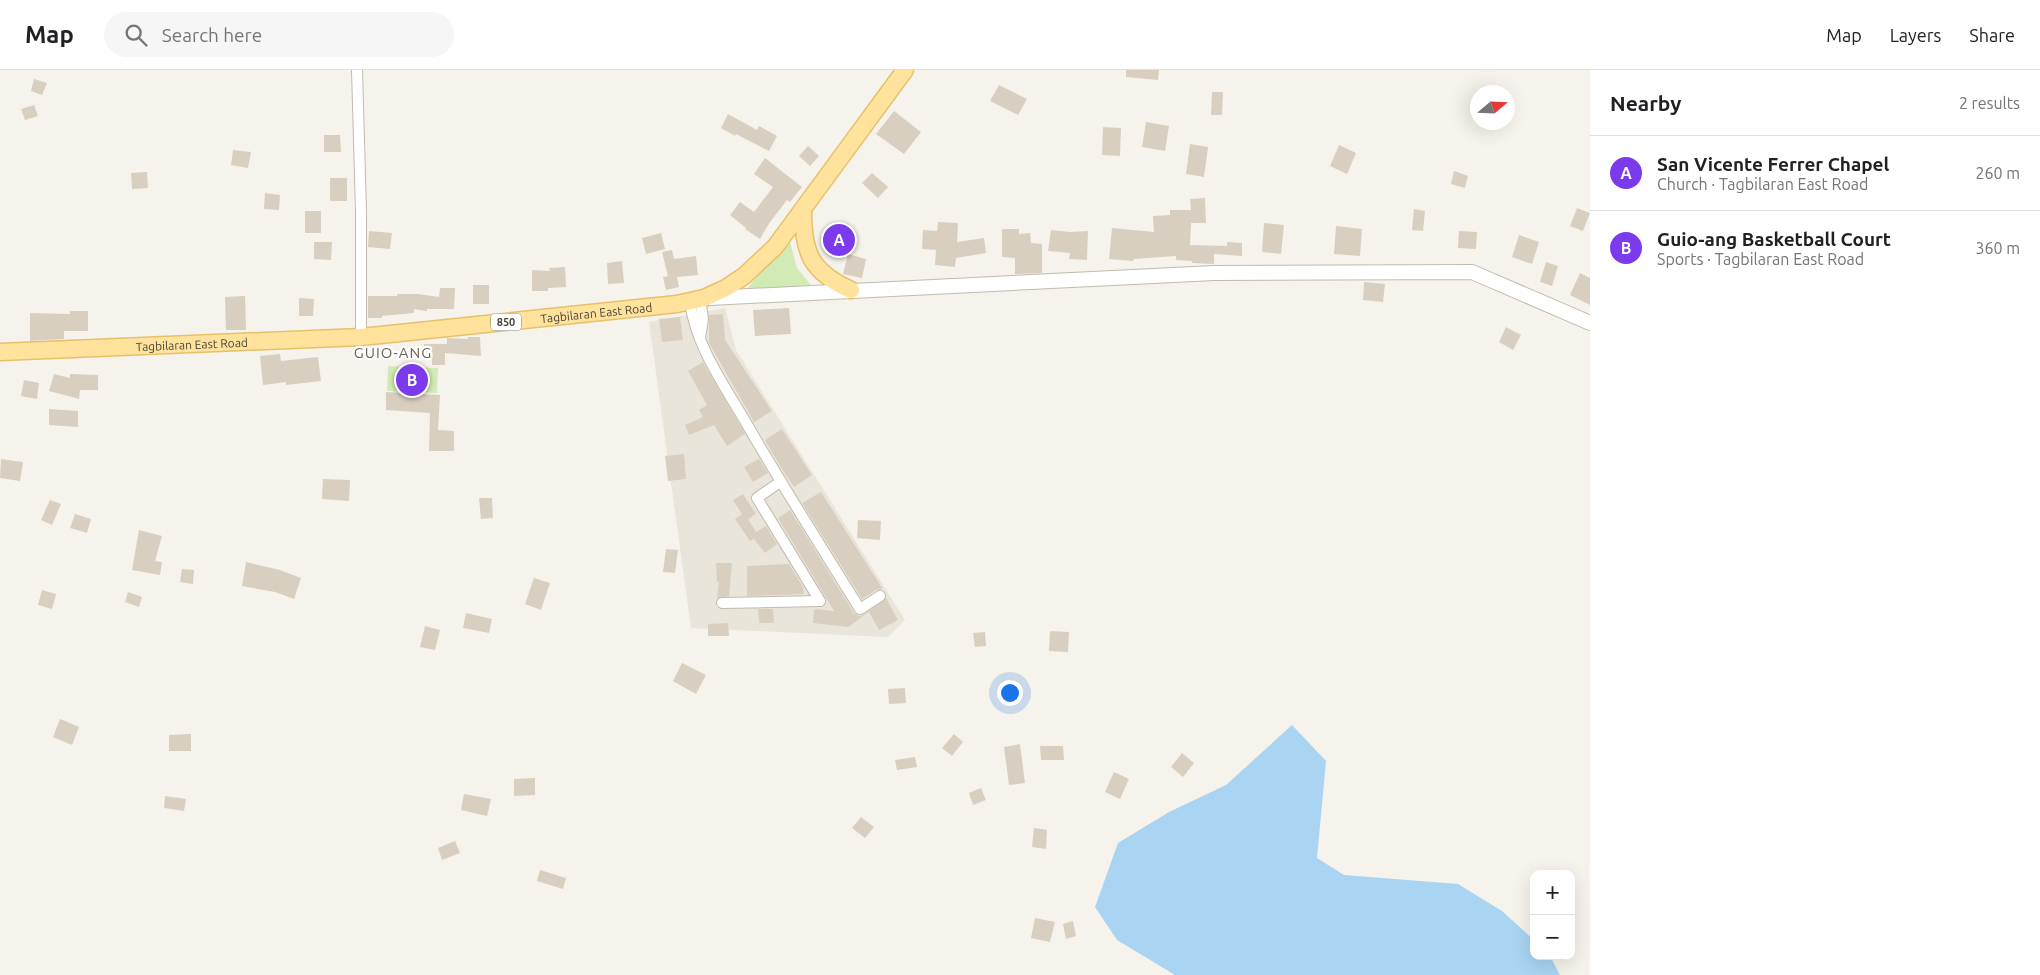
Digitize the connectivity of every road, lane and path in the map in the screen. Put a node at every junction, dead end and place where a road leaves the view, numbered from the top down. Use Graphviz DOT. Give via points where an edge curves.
graph roads {
  1 [pos="356,70"];
  2 [pos="905,70"];
  3 [pos="803,211"];
  4 [pos="851,290"];
  5 [pos="698,300"];
  6 [pos="1590,323"];
  7 [pos="361,337"];
  8 [pos="0,352"];
  9 [pos="780,482"];
  10 [pos="880,596"];
  11 [pos="722,603"];
  1 -- 7 [label="street"];
  2 -- 3 [label="main road, Tagbilaran East Road / 850"];
  3 -- 4 [label="main road" via="804,240 811,260 826,277"];
  3 -- 5 [label="main road, Tagbilaran East Road / 850" via="760,262 732,284"];
  4 -- 5 [label="street"];
  4 -- 6 [label="street" via="1214,273 1472,272"];
  5 -- 7 [label="main road, Tagbilaran East Road / 850"];
  5 -- 9 [label="street" via="692,320 707,357"];
  7 -- 8 [label="main road, Tagbilaran East Road / 850"];
  9 -- 10 [label="street" via="860,609"];
  9 -- 11 [label="street" via="757,498 820,601"];
}
